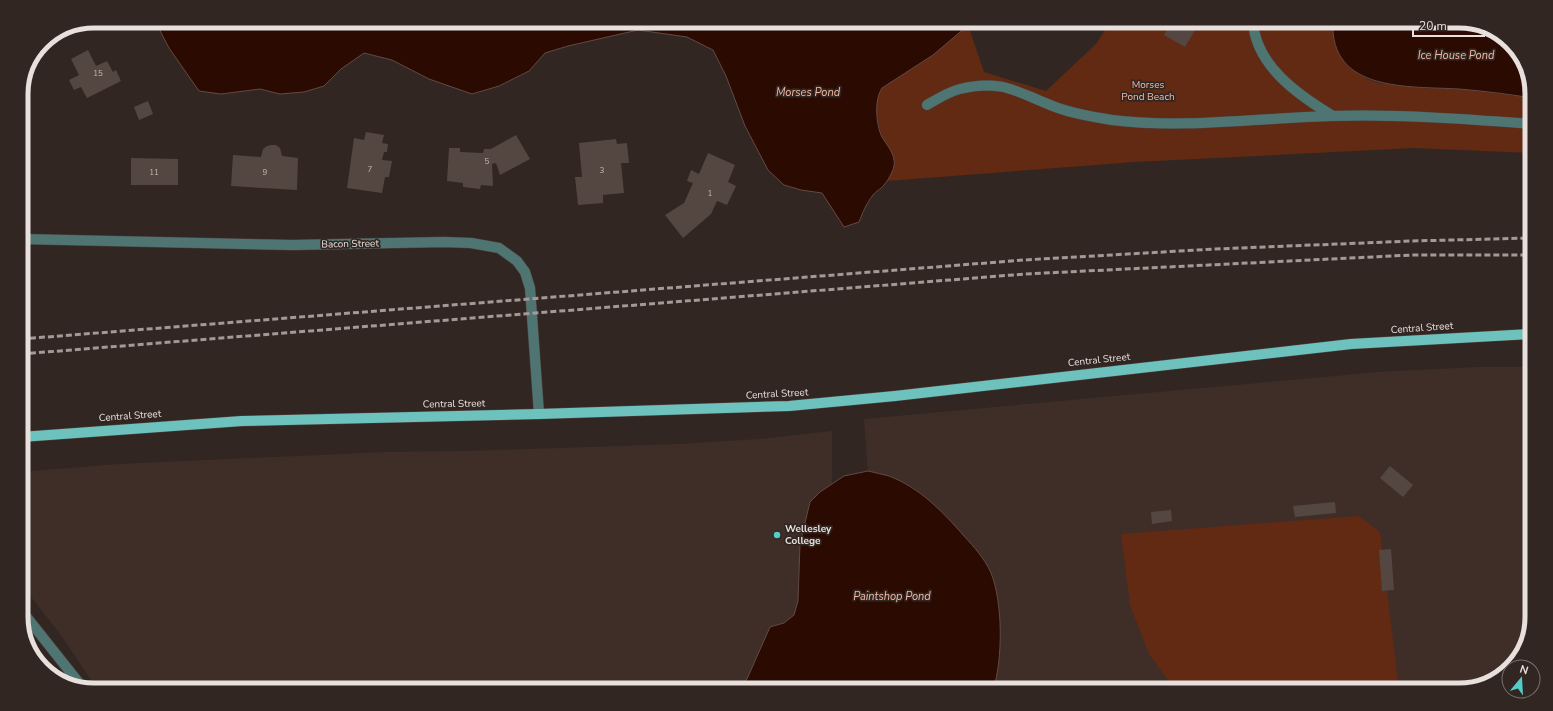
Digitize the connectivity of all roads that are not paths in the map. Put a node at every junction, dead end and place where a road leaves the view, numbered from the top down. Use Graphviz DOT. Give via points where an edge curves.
graph roads {
  1 [pos="1254,28"];
  2 [pos="926,105"];
  3 [pos="1333,116"];
  4 [pos="1525,124"];
  5 [pos="28,239"];
  6 [pos="1525,334"];
  7 [pos="539,414"];
  8 [pos="28,436"];
  9 [pos="28,619"];
  10 [pos="76,681"];
  1 -- 3 [label="street" via="1263,54 1273,68 1300,95"];
  2 -- 3 [label="street" via="959,89 992,85 1009,88 1072,112 1133,122 1184,124"];
  3 -- 4 [label="street"];
  5 -- 7 [label="street, Bacon Street" via="293,245 444,242 472,243 499,248 525,272 530,288"];
  6 -- 7 [label="main road, Central Street" via="1351,344 790,406"];
  7 -- 8 [label="main road, Central Street" via="242,421"];
  9 -- 10 [label="street"];
}
